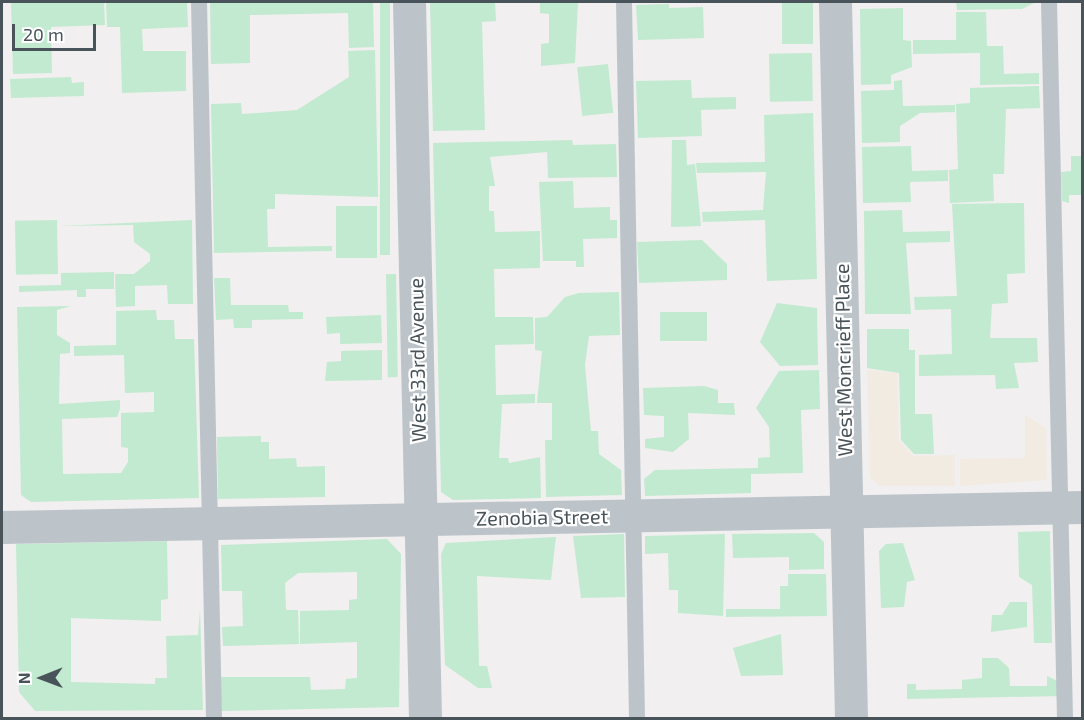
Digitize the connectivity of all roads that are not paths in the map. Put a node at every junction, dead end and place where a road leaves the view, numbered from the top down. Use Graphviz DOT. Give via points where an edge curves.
graph roads {
  1 [pos="199,2"];
  2 [pos="409,2"];
  3 [pos="624,2"];
  4 [pos="835,2"];
  5 [pos="1050,2"];
  6 [pos="1072,507"];
  7 [pos="846,511"];
  8 [pos="634,515"];
  9 [pos="421,519"];
  10 [pos="210,522"];
  11 [pos="2,526"];
  12 [pos="214,718"];
  13 [pos="425,718"];
  14 [pos="637,718"];
  15 [pos="851,718"];
  16 [pos="1065,718"];
  1 -- 10 [label="lane"];
  2 -- 9 [label="street, West 33rd Avenue"];
  3 -- 8 [label="lane"];
  4 -- 7 [label="street, West Moncrieff Place"];
  5 -- 6 [label="lane"];
  6 -- 7 [label="street, Zenobia Street"];
  6 -- 16 [label="lane"];
  7 -- 8 [label="street, Zenobia Street"];
  7 -- 15 [label="street, West Moncrieff Place"];
  8 -- 9 [label="street, Zenobia Street"];
  8 -- 14 [label="lane"];
  9 -- 10 [label="street, Zenobia Street"];
  9 -- 13 [label="street, West 33rd Avenue"];
  10 -- 11 [label="street, Zenobia Street"];
  10 -- 12 [label="lane"];
}
